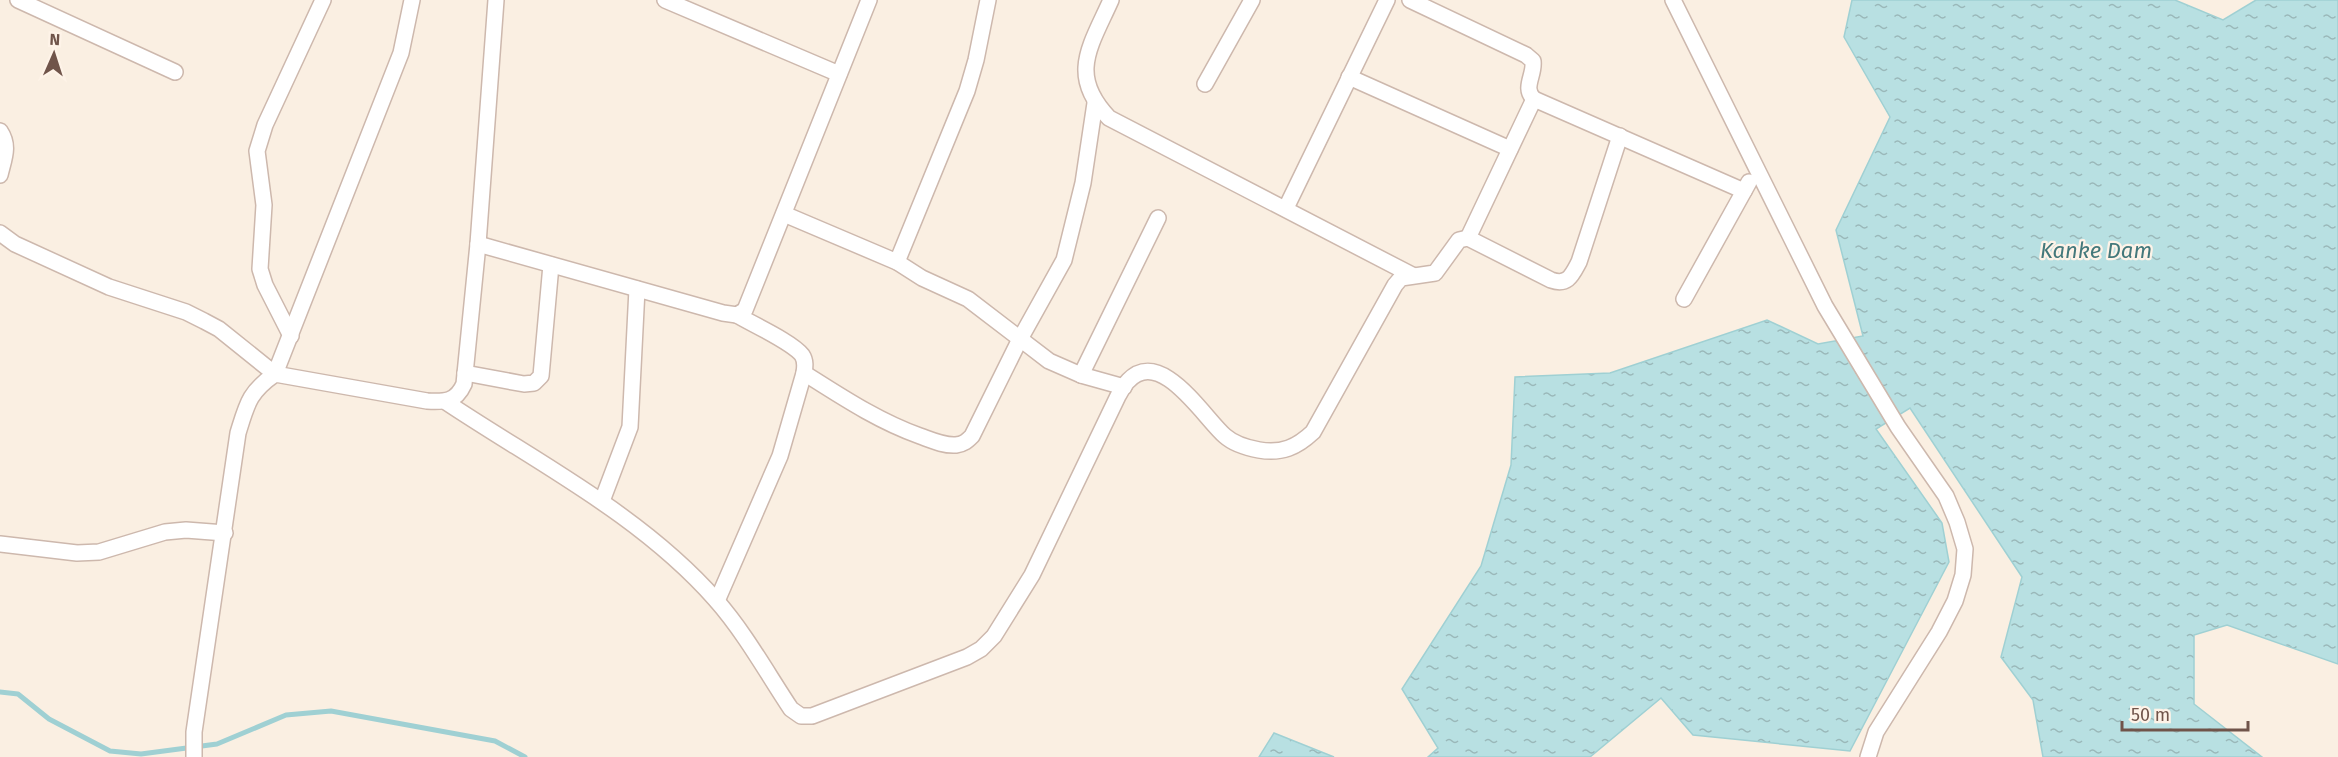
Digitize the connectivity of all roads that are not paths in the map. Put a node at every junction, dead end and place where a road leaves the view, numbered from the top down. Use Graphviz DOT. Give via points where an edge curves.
graph roads {
  1 [pos="18,0"];
  2 [pos="323,0"];
  3 [pos="412,0"];
  4 [pos="496,0"];
  5 [pos="665,0"];
  6 [pos="869,0"];
  7 [pos="987,0"];
  8 [pos="1111,0"];
  9 [pos="1252,0"];
  10 [pos="1387,0"];
  11 [pos="1410,0"];
  12 [pos="1673,0"];
  13 [pos="175,72"];
  14 [pos="839,74"];
  15 [pos="1349,77"];
  16 [pos="1205,84"];
  17 [pos="1534,99"];
  18 [pos="1095,103"];
  19 [pos="0,131"];
  20 [pos="1620,136"];
  21 [pos="1510,149"];
  22 [pos="1756,169"];
  23 [pos="0,175"];
  24 [pos="1744,191"];
  25 [pos="1286,208"];
  26 [pos="784,214"];
  27 [pos="1158,218"];
  28 [pos="0,233"];
  29 [pos="1468,238"];
  30 [pos="478,244"];
  31 [pos="897,262"];
  32 [pos="551,264"];
  33 [pos="1412,275"];
  34 [pos="637,289"];
  35 [pos="1684,299"];
  36 [pos="737,315"];
  37 [pos="291,336"];
  38 [pos="1020,339"];
  39 [pos="465,373"];
  40 [pos="804,373"];
  41 [pos="275,374"];
  42 [pos="1081,375"];
  43 [pos="1124,387"];
  44 [pos="446,402"];
  45 [pos="602,501"];
  46 [pos="225,533"];
  47 [pos="0,544"];
  48 [pos="717,601"];
  49 [pos="194,757"];
  50 [pos="1868,757"];
  1 -- 13 [label="street"];
  2 -- 37 [label="street" via="264,125 257,151 264,205 260,269"];
  3 -- 37 [label="street" via="401,53"];
  4 -- 30 [label="street"];
  5 -- 14 [label="street"];
  6 -- 14 [label="street"];
  7 -- 31 [label="street" via="967,91"];
  8 -- 18 [label="street" via="1084,71"];
  9 -- 16 [label="street"];
  10 -- 15 [label="street"];
  11 -- 17 [label="street" via="1526,55 1533,61 1528,94"];
  12 -- 22 [label="street"];
  14 -- 26 [label="street"];
  15 -- 21 [label="street"];
  15 -- 25 [label="street"];
  17 -- 20 [label="street"];
  17 -- 21 [label="street"];
  18 -- 25 [label="street" via="1109,118"];
  18 -- 38 [label="street" via="1083,183 1064,260"];
  19 -- 23 [label="street" via="6,140"];
  20 -- 24 [label="street"];
  20 -- 29 [label="street" via="1579,262 1565,282 1551,280"];
  21 -- 29 [label="street"];
  22 -- 24 [label="street"];
  22 -- 50 [label="street" via="1826,306 1898,428 1946,496 1965,549 1955,601 1876,732"];
  24 -- 35 [label="street"];
  25 -- 33 [label="street"];
  26 -- 31 [label="street"];
  26 -- 36 [label="street" via="745,310"];
  27 -- 42 [label="street"];
  28 -- 41 [label="street" via="15,244 109,287 204,321"];
  29 -- 33 [label="street" via="1459,240 1435,273"];
  30 -- 32 [label="street"];
  30 -- 39 [label="street"];
  31 -- 38 [label="street" via="968,299"];
  32 -- 34 [label="street"];
  32 -- 39 [label="street" via="541,376 534,383 524,384"];
  33 -- 43 [label="street" via="1395,285 1313,432 1289,450 1247,448 1227,437 1178,385 1151,371 1128,380"];
  34 -- 36 [label="street"];
  34 -- 45 [label="street" via="630,427"];
  36 -- 40 [label="street" via="801,354"];
  37 -- 41 [label="street"];
  38 -- 40 [label="street" via="972,436 955,445 939,443 871,416"];
  38 -- 42 [label="street" via="1049,361"];
  39 -- 44 [label="street" via="459,395"];
  40 -- 48 [label="street" via="780,456"];
  41 -- 44 [label="street"];
  41 -- 46 [label="street" via="258,386 246,406 238,433"];
  42 -- 43 [label="street"];
  43 -- 48 [label="street" via="1032,575 994,636 967,657 812,717 801,716 791,709"];
  44 -- 45 [label="street"];
  45 -- 48 [label="street" via="635,523"];
  46 -- 47 [label="street" via="165,532 99,552 55,552"];
  46 -- 49 [label="street" via="194,732"];
}
